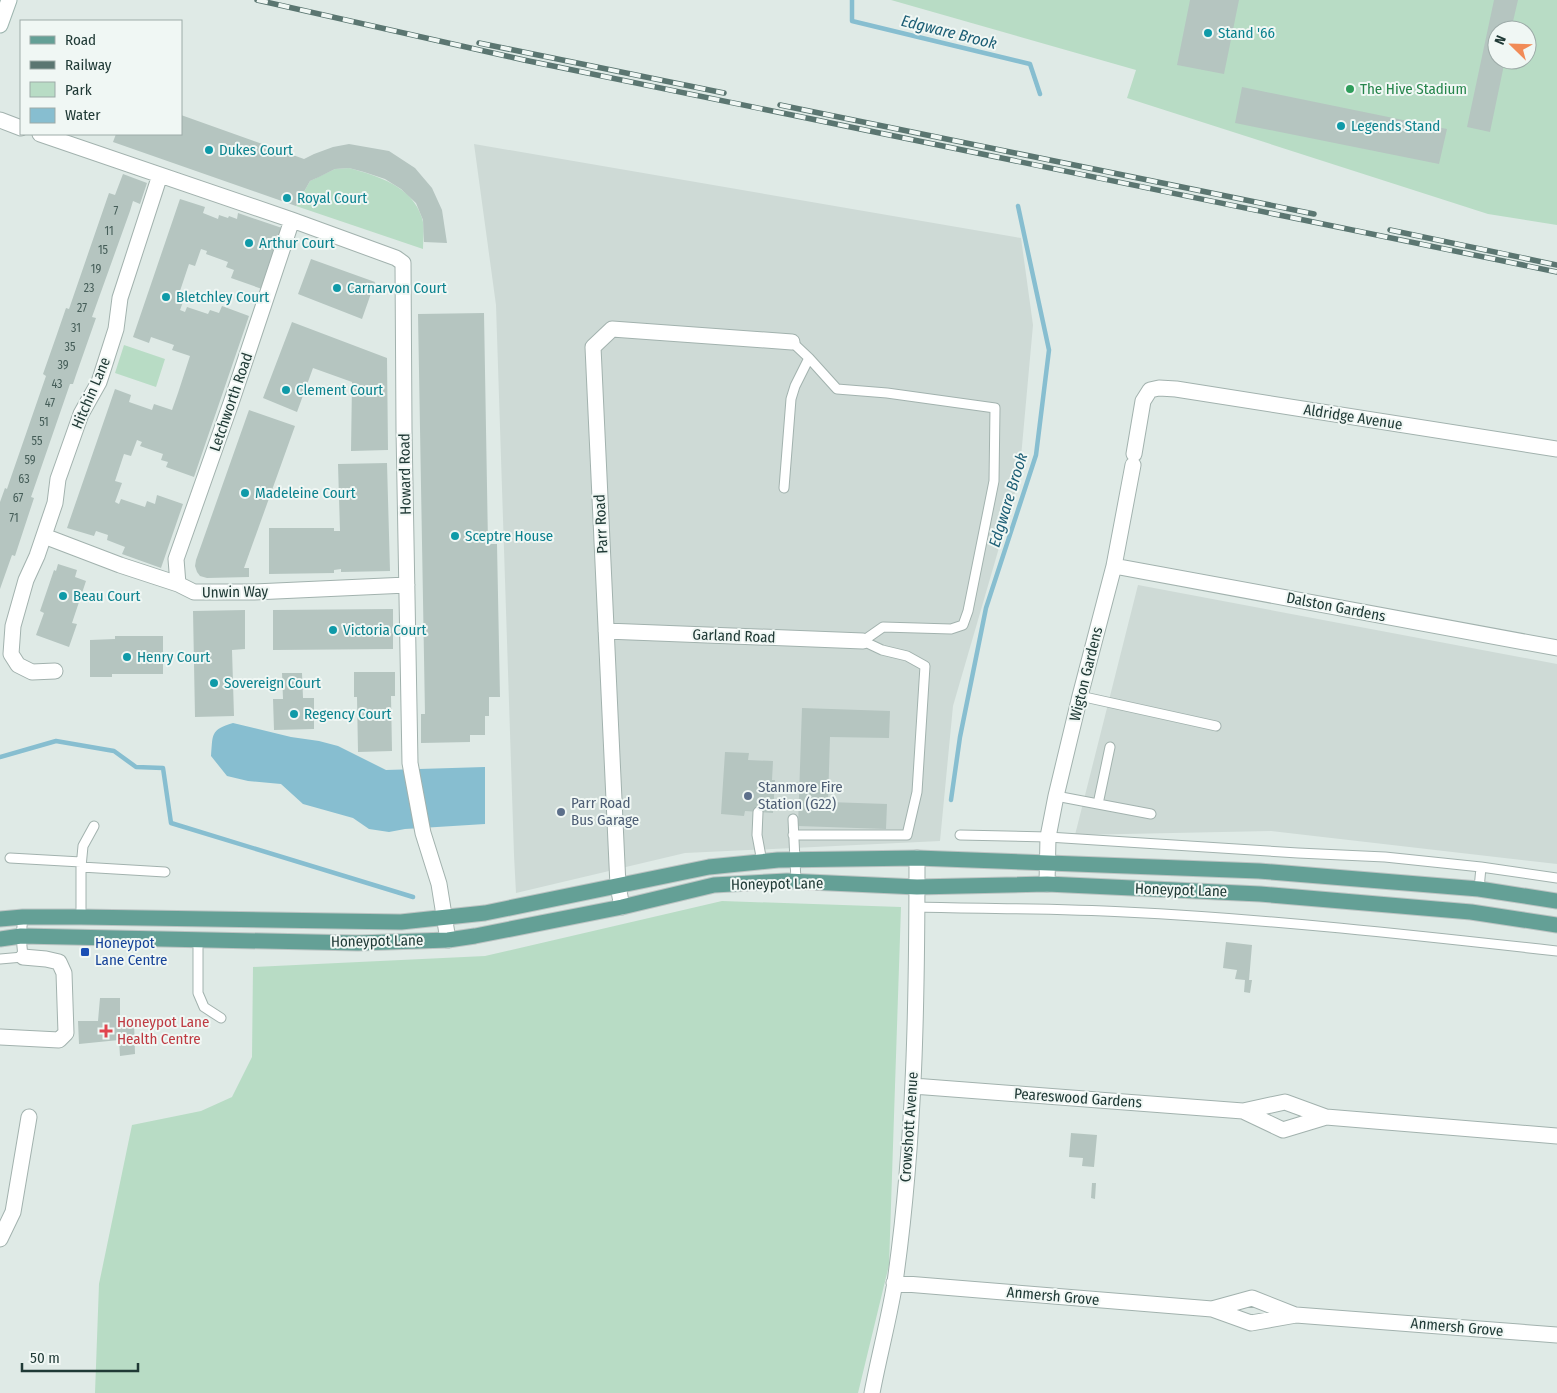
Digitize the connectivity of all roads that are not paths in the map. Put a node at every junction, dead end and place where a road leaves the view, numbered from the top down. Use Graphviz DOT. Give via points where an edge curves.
graph roads {
  1 [pos="5,6"];
  2 [pos="0,25"];
  3 [pos="0,120"];
  4 [pos="20,128"];
  5 [pos="43,135"];
  6 [pos="160,175"];
  7 [pos="292,220"];
  8 [pos="792,342"];
  9 [pos="809,358"];
  10 [pos="1150,390"];
  11 [pos="1557,449"];
  12 [pos="784,488"];
  13 [pos="44,536"];
  14 [pos="1114,566"];
  15 [pos="178,584"];
  16 [pos="407,585"];
  17 [pos="606,631"];
  18 [pos="863,640"];
  19 [pos="1557,648"];
  20 [pos="55,671"];
  21 [pos="1080,696"];
  22 [pos="1216,726"];
  23 [pos="1110,747"];
  24 [pos="1056,796"];
  25 [pos="1098,804"];
  26 [pos="758,812"];
  27 [pos="1150,814"];
  28 [pos="793,819"];
  29 [pos="94,826"];
  30 [pos="793,835"];
  31 [pos="960,835"];
  32 [pos="1048,837"];
  33 [pos="10,858"];
  34 [pos="917,858"];
  35 [pos="795,860"];
  36 [pos="762,862"];
  37 [pos="1047,863"];
  38 [pos="81,864"];
  39 [pos="1481,867"];
  40 [pos="165,872"];
  41 [pos="1557,878"];
  42 [pos="796,881"];
  43 [pos="1047,884"];
  44 [pos="618,886"];
  45 [pos="917,887"];
  46 [pos="1479,889"];
  47 [pos="1557,901"];
  48 [pos="622,907"];
  49 [pos="918,907"];
  50 [pos="23,917"];
  51 [pos="81,917"];
  52 [pos="444,918"];
  53 [pos="0,919"];
  54 [pos="1557,925"];
  55 [pos="21,936"];
  56 [pos="0,939"];
  57 [pos="198,939"];
  58 [pos="448,940"];
  59 [pos="1557,952"];
  60 [pos="23,957"];
  61 [pos="0,960"];
  62 [pos="221,1018"];
  63 [pos="0,1038"];
  64 [pos="913,1086"];
  65 [pos="1243,1111"];
  66 [pos="28,1116"];
  67 [pos="1326,1117"];
  68 [pos="1557,1136"];
  69 [pos="0,1240"];
  70 [pos="894,1283"];
  71 [pos="1212,1310"];
  72 [pos="1296,1315"];
  73 [pos="1557,1335"];
  74 [pos="872,1393"];
  1 -- 2 [label="street"];
  3 -- 4 [label="street"];
  5 -- 6 [label="street"];
  6 -- 7 [label="street, Howard Road"];
  6 -- 13 [label="street, Hitchin Lane" via="120,298 116,329 99,382 80,414 58,479 55,503"];
  7 -- 15 [label="street, Letchworth Road" via="176,559"];
  7 -- 16 [label="street, Howard Road" via="403,263"];
  8 -- 9 [label="lane"];
  8 -- 17 [label="street, Parr Road" via="612,329 593,347"];
  9 -- 12 [label="lane" via="791,399"];
  9 -- 18 [label="lane" via="837,389 995,408 994,481 963,625 951,628 883,627"];
  10 -- 11 [label="street, Aldridge Avenue" via="1176,389"];
  10 -- 14 [label="street, Wigton Gardens" via="1142,401"];
  13 -- 15 [label="street, Unwin Way"];
  13 -- 20 [label="street, Hitchin Lane" via="18,608 11,654 18,665 32,672"];
  14 -- 19 [label="street, Dalston Gardens"];
  14 -- 21 [label="street, Wigton Gardens"];
  15 -- 16 [label="street, Unwin Way" via="194,592"];
  16 -- 52 [label="street, Howard Road" via="410,763"];
  17 -- 18 [label="street, Garland Road"];
  17 -- 44 [label="street, Parr Road"];
  18 -- 30 [label="lane" via="925,666 917,792 907,835"];
  21 -- 22 [label="lane"];
  21 -- 24 [label="street, Wigton Gardens"];
  23 -- 25 [label="lane"];
  24 -- 25 [label="lane"];
  24 -- 32 [label="street, Wigton Gardens"];
  25 -- 27 [label="lane"];
  26 -- 36 [label="lane" via="757,835"];
  28 -- 30 [label="lane"];
  29 -- 38 [label="lane" via="83,846"];
  30 -- 35 [label="lane"];
  31 -- 32 [label="lane"];
  32 -- 37 [label="street, Wigton Gardens"];
  32 -- 39 [label="lane" via="1385,856"];
  33 -- 38 [label="lane"];
  34 -- 35 [label="main road, Honeypot Lane"];
  34 -- 37 [label="main road, Honeypot Lane"];
  34 -- 45 [label="street, Crowshott Avenue"];
  35 -- 36 [label="main road, Honeypot Lane"];
  35 -- 42 [label="lane"];
  36 -- 44 [label="main road, Honeypot Lane" via="709,867"];
  37 -- 43 [label="street, Wigton Gardens"];
  37 -- 46 [label="main road, Honeypot Lane" via="1259,872"];
  38 -- 40 [label="lane"];
  38 -- 51 [label="lane"];
  39 -- 41 [label="lane"];
  39 -- 46 [label="lane"];
  42 -- 45 [label="main road, Honeypot Lane"];
  42 -- 48 [label="main road, Honeypot Lane" via="714,886"];
  43 -- 45 [label="main road, Honeypot Lane"];
  43 -- 54 [label="main road, Honeypot Lane" via="1270,894 1471,912"];
  44 -- 48 [label="street, Parr Road"];
  44 -- 52 [label="main road, Honeypot Lane" via="486,913"];
  45 -- 49 [label="street, Crowshott Avenue"];
  46 -- 47 [label="main road, Honeypot Lane"];
  48 -- 58 [label="main road, Honeypot Lane"];
  49 -- 59 [label="lane" via="1124,912 1428,936"];
  49 -- 64 [label="street, Crowshott Avenue"];
  50 -- 51 [label="main road, Honeypot Lane"];
  50 -- 53 [label="main road, Honeypot Lane"];
  50 -- 55 [label="lane"];
  51 -- 52 [label="main road, Honeypot Lane" via="402,922"];
  52 -- 58 [label="street, Howard Road"];
  55 -- 56 [label="main road, Honeypot Lane"];
  55 -- 57 [label="main road, Honeypot Lane"];
  55 -- 60 [label="lane"];
  57 -- 58 [label="main road, Honeypot Lane" via="358,943"];
  57 -- 62 [label="lane" via="198,993 204,1007"];
  60 -- 61 [label="lane"];
  60 -- 63 [label="street" via="59,962 64,973 66,1032 59,1040"];
  64 -- 65 [label="street, Peareswood Gardens"];
  64 -- 70 [label="street, Crowshott Avenue"];
  65 -- 67 [label="street, Peareswood Gardens" via="1285,1102"];
  65 -- 67 [label="street, Peareswood Gardens" via="1283,1130"];
  66 -- 69 [label="street" via="13,1212"];
  67 -- 68 [label="street, Peareswood Gardens"];
  70 -- 71 [label="street, Anmersh Grove"];
  70 -- 74 [label="street, Crowshott Avenue"];
  71 -- 72 [label="street, Anmersh Grove" via="1251,1323"];
  71 -- 72 [label="street, Anmersh Grove" via="1252,1298"];
  72 -- 73 [label="street, Anmersh Grove"];
}
